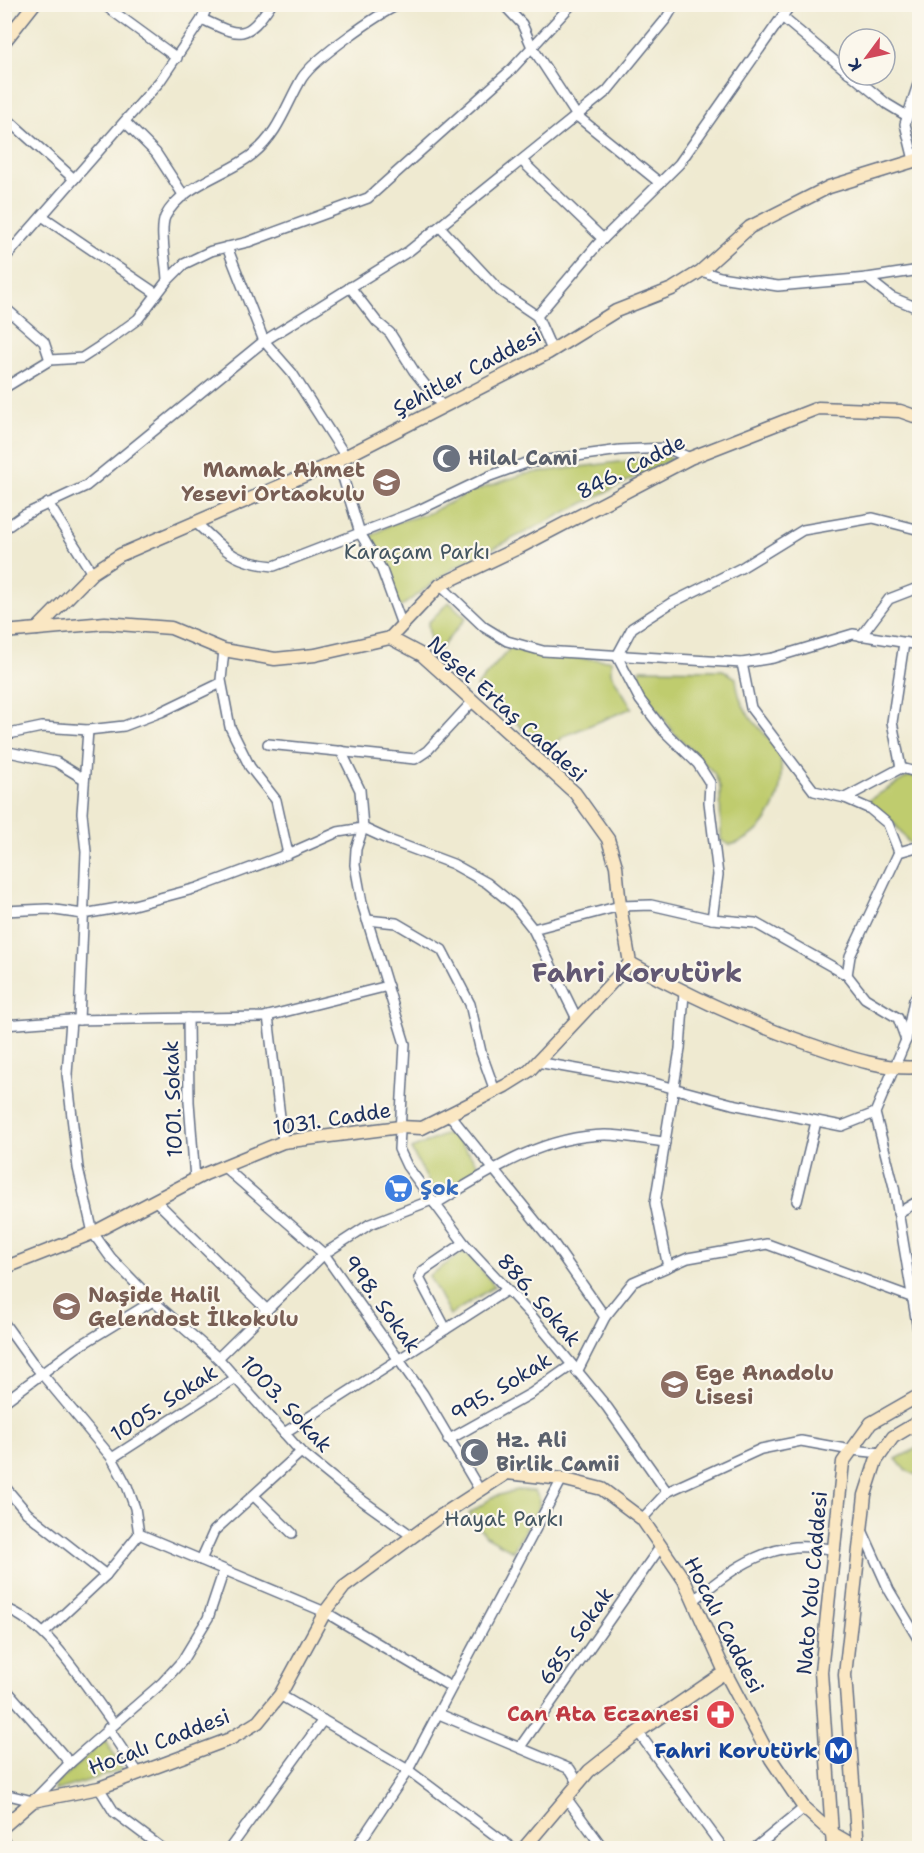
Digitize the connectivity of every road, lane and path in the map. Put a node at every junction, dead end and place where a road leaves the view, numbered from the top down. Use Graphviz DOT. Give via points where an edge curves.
graph roads {
  1 [pos="34,4"];
  2 [pos="103,4"];
  3 [pos="208,4"];
  4 [pos="271,4"];
  5 [pos="400,4"];
  6 [pos="503,4"];
  7 [pos="572,4"];
  8 [pos="675,4"];
  9 [pos="791,4"];
  10 [pos="4,15"];
  11 [pos="782,17"];
  12 [pos="202,20"];
  13 [pos="13,32"];
  14 [pos="4,42"];
  15 [pos="532,46"];
  16 [pos="177,58"];
  17 [pos="837,63"];
  18 [pos="920,78"];
  19 [pos="866,87"];
  20 [pos="4,116"];
  21 [pos="577,116"];
  22 [pos="907,116"];
  23 [pos="125,122"];
  24 [pos="917,159"];
  25 [pos="522,161"];
  26 [pos="74,179"];
  27 [pos="660,183"];
  28 [pos="184,196"];
  29 [pos="42,216"];
  30 [pos="440,227"];
  31 [pos="603,239"];
  32 [pos="227,247"];
  33 [pos="5,259"];
  34 [pos="701,271"];
  35 [pos="918,272"];
  36 [pos="867,278"];
  37 [pos="167,281"];
  38 [pos="350,287"];
  39 [pos="157,294"];
  40 [pos="4,307"];
  41 [pos="920,309"];
  42 [pos="537,316"];
  43 [pos="264,341"];
  44 [pos="552,350"];
  45 [pos="50,360"];
  46 [pos="4,388"];
  47 [pos="443,407"];
  48 [pos="920,418"];
  49 [pos="690,458"];
  50 [pos="342,459"];
  51 [pos="48,503"];
  52 [pos="196,523"];
  53 [pos="4,529"];
  54 [pos="920,530"];
  55 [pos="360,533"];
  56 [pos="92,573"];
  57 [pos="440,585"];
  58 [pos="920,587"];
  59 [pos="402,625"];
  60 [pos="37,629"];
  61 [pos="4,632"];
  62 [pos="861,636"];
  63 [pos="390,638"];
  64 [pos="904,643"];
  65 [pos="920,645"];
  66 [pos="224,650"];
  67 [pos="617,656"];
  68 [pos="742,663"];
  69 [pos="221,683"];
  70 [pos="473,701"];
  71 [pos="88,730"];
  72 [pos="4,735"];
  73 [pos="268,744"];
  74 [pos="4,751"];
  75 [pos="341,751"];
  76 [pos="901,768"];
  77 [pos="920,773"];
  78 [pos="84,779"];
  79 [pos="845,798"];
  80 [pos="363,828"];
  81 [pos="920,846"];
  82 [pos="900,852"];
  83 [pos="288,854"];
  84 [pos="620,906"];
  85 [pos="4,911"];
  86 [pos="83,914"];
  87 [pos="712,919"];
  88 [pos="367,920"];
  89 [pos="533,929"];
  90 [pos="630,963"];
  91 [pos="848,975"];
  92 [pos="388,986"];
  93 [pos="920,991"];
  94 [pos="684,993"];
  95 [pos="268,1016"];
  96 [pos="188,1018"];
  97 [pos="577,1019"];
  98 [pos="75,1020"];
  99 [pos="4,1025"];
  100 [pos="906,1040"];
  101 [pos="537,1062"];
  102 [pos="920,1067"];
  103 [pos="895,1069"];
  104 [pos="674,1089"];
  105 [pos="495,1091"];
  106 [pos="875,1113"];
  107 [pos="449,1114"];
  108 [pos="816,1122"];
  109 [pos="400,1127"];
  110 [pos="283,1142"];
  111 [pos="665,1142"];
  112 [pos="223,1166"];
  113 [pos="492,1170"];
  114 [pos="195,1179"];
  115 [pos="155,1200"];
  116 [pos="920,1200"];
  117 [pos="797,1201"];
  118 [pos="434,1202"];
  119 [pos="898,1213"];
  120 [pos="93,1233"];
  121 [pos="464,1243"];
  122 [pos="324,1254"];
  123 [pos="668,1267"];
  124 [pos="4,1268"];
  125 [pos="507,1290"];
  126 [pos="915,1295"];
  127 [pos="153,1301"];
  128 [pos="267,1310"];
  129 [pos="605,1317"];
  130 [pos="4,1323"];
  131 [pos="446,1329"];
  132 [pos="920,1342"];
  133 [pos="218,1358"];
  134 [pos="399,1358"];
  135 [pos="574,1369"];
  136 [pos="41,1374"];
  137 [pos="236,1378"];
  138 [pos="920,1395"];
  139 [pos="4,1402"];
  140 [pos="920,1421"];
  141 [pos="284,1434"];
  142 [pos="448,1440"];
  143 [pos="851,1450"];
  144 [pos="301,1452"];
  145 [pos="882,1453"];
  146 [pos="112,1458"];
  147 [pos="562,1479"];
  148 [pos="4,1486"];
  149 [pos="479,1489"];
  150 [pos="667,1492"];
  151 [pos="254,1496"];
  152 [pos="642,1519"];
  153 [pos="861,1528"];
  154 [pos="292,1533"];
  155 [pos="139,1534"];
  156 [pos="412,1536"];
  157 [pos="661,1546"];
  158 [pos="833,1549"];
  159 [pos="201,1560"];
  160 [pos="224,1570"];
  161 [pos="106,1575"];
  162 [pos="693,1601"];
  163 [pos="4,1608"];
  164 [pos="325,1612"];
  165 [pos="44,1633"];
  166 [pos="920,1642"];
  167 [pos="725,1672"];
  168 [pos="4,1687"];
  169 [pos="450,1687"];
  170 [pos="280,1695"];
  171 [pos="439,1713"];
  172 [pos="323,1720"];
  173 [pos="111,1726"];
  174 [pos="638,1732"];
  175 [pos="520,1747"];
  176 [pos="69,1763"];
  177 [pos="408,1770"];
  178 [pos="139,1774"];
  179 [pos="579,1784"];
  180 [pos="99,1788"];
  181 [pos="4,1794"];
  182 [pos="567,1799"];
  183 [pos="33,1801"];
  184 [pos="804,1808"];
  185 [pos="4,1826"];
  186 [pos="832,1833"];
  187 [pos="4,1841"];
  188 [pos="760,1846"];
  189 [pos="10,1848"];
  190 [pos="162,1848"];
  191 [pos="230,1848"];
  192 [pos="356,1848"];
  193 [pos="512,1848"];
  194 [pos="524,1848"];
  195 [pos="603,1848"];
  196 [pos="723,1848"];
  197 [pos="833,1848"];
  198 [pos="858,1848"];
  1 -- 13 [label="street"];
  2 -- 16 [label="street"];
  3 -- 12 [label="street"];
  4 -- 12 [label="street" via="256,27 242,34"];
  5 -- 28 [label="street" via="349,36 303,77 278,126 254,154"];
  6 -- 15 [label="street" via="522,24"];
  7 -- 15 [label="street"];
  8 -- 21 [label="street" via="607,91"];
  9 -- 11 [label="street"];
  10 -- 13 [label="street"];
  11 -- 17 [label="street"];
  11 -- 27 [label="street" via="679,164"];
  12 -- 16 [label="street"];
  13 -- 14 [label="street"];
  15 -- 21 [label="street"];
  15 -- 32 [label="street" via="511,70 368,198"];
  16 -- 23 [label="street"];
  18 -- 22 [label="street"];
  19 -- 22 [label="street"];
  20 -- 26 [label="street"];
  21 -- 25 [label="street"];
  21 -- 27 [label="street"];
  22 -- 24 [label="street" via="905,124"];
  23 -- 26 [label="street"];
  23 -- 28 [label="street" via="156,153"];
  24 -- 34 [label="street, Şehitler Caddesi" via="829,187 750,227"];
  25 -- 30 [label="street"];
  25 -- 31 [label="street"];
  26 -- 29 [label="street"];
  27 -- 31 [label="street"];
  28 -- 37 [label="street" via="164,220"];
  29 -- 33 [label="street"];
  29 -- 39 [label="street"];
  30 -- 38 [label="street" via="409,252"];
  30 -- 42 [label="street" via="500,291"];
  31 -- 42 [label="street"];
  32 -- 37 [label="street" via="211,250 184,264"];
  32 -- 43 [label="street"];
  34 -- 36 [label="street" via="778,286"];
  34 -- 44 [label="street, Şehitler Caddesi" via="672,289 616,311"];
  35 -- 36 [label="street"];
  36 -- 41 [label="street" via="891,297"];
  37 -- 39 [label="street"];
  38 -- 43 [label="street"];
  38 -- 47 [label="street" via="390,333"];
  39 -- 45 [label="street" via="138,319 82,358"];
  40 -- 45 [label="street" via="44,342"];
  42 -- 44 [label="street"];
  43 -- 50 [label="street" via="292,373"];
  43 -- 51 [label="street" via="86,486"];
  44 -- 47 [label="street, Şehitler Caddesi"];
  45 -- 46 [label="street"];
  47 -- 50 [label="street, Şehitler Caddesi"];
  48 -- 49 [label="street, 846. Cadde" via="900,411 818,408"];
  49 -- 55 [label="street" via="667,448 526,463"];
  49 -- 57 [label="street, 846. Cadde"];
  50 -- 52 [label="street, Şehitler Caddesi"];
  50 -- 55 [label="street"];
  51 -- 53 [label="street"];
  51 -- 56 [label="street"];
  52 -- 55 [label="street" via="227,553 250,564 274,566"];
  52 -- 56 [label="street, Şehitler Caddesi" via="120,555"];
  54 -- 67 [label="street" via="873,518 802,530 632,628"];
  55 -- 59 [label="street" via="382,570"];
  56 -- 60 [label="street, Şehitler Caddesi"];
  57 -- 59 [label="street, 846. Cadde"];
  57 -- 67 [label="street" via="464,609 507,641 543,651"];
  58 -- 62 [label="street" via="889,599"];
  59 -- 63 [label="street, 846. Cadde"];
  60 -- 61 [label="street"];
  60 -- 66 [label="street" via="105,623 171,628"];
  62 -- 64 [label="street"];
  62 -- 68 [label="street" via="853,634"];
  63 -- 66 [label="street" via="315,655 275,659"];
  63 -- 70 [label="street, Neşet Ertaş Caddesi" via="422,655"];
  64 -- 65 [label="street"];
  64 -- 76 [label="street" via="892,722"];
  66 -- 69 [label="street"];
  67 -- 68 [label="street"];
  67 -- 87 [label="street" via="640,700 664,731 698,764 710,783 718,875"];
  68 -- 79 [label="street" via="751,708 814,790"];
  69 -- 71 [label="street" via="124,726"];
  69 -- 83 [label="street" via="230,727 250,767 276,800"];
  70 -- 75 [label="street" via="415,759"];
  70 -- 84 [label="street, Neşet Ertaş Caddesi" via="575,793 608,839 616,866"];
  71 -- 72 [label="street" via="42,726"];
  71 -- 78 [label="street, 1003. Sokak"];
  73 -- 75 [label="street"];
  74 -- 78 [label="street" via="56,762"];
  75 -- 80 [label="street, 886. Sokak" via="360,790"];
  76 -- 77 [label="street"];
  76 -- 79 [label="street"];
  78 -- 86 [label="street, 1003. Sokak"];
  79 -- 82 [label="street" via="870,809 888,824"];
  80 -- 83 [label="street" via="338,832"];
  80 -- 88 [label="street, 886. Sokak" via="355,865"];
  80 -- 89 [label="street" via="453,864 487,883 514,905"];
  81 -- 82 [label="street"];
  82 -- 91 [label="street" via="850,956"];
  83 -- 86 [label="street" via="164,898"];
  84 -- 87 [label="street" via="651,905"];
  84 -- 89 [label="street"];
  84 -- 90 [label="street, Neşet Ertaş Caddesi"];
  85 -- 86 [label="street" via="48,909"];
  86 -- 98 [label="street, 1003. Sokak"];
  87 -- 91 [label="street" via="755,923"];
  88 -- 92 [label="street, 886. Sokak"];
  88 -- 105 [label="street" via="396,923 442,950 470,1004"];
  89 -- 97 [label="street"];
  90 -- 94 [label="street"];
  90 -- 97 [label="street, 1031. Cadde"];
  91 -- 100 [label="street" via="865,998 898,1018"];
  92 -- 95 [label="street"];
  92 -- 109 [label="street, 886. Sokak" via="405,1044"];
  93 -- 100 [label="street" via="914,1000"];
  94 -- 103 [label="street" via="770,1030"];
  94 -- 104 [label="street"];
  95 -- 96 [label="street"];
  95 -- 110 [label="street"];
  96 -- 98 [label="street"];
  96 -- 114 [label="street, 1001. Sokak"];
  97 -- 101 [label="street, 1031. Cadde"];
  98 -- 99 [label="street"];
  98 -- 120 [label="street, 1003. Sokak" via="67,1074 78,1168"];
  100 -- 103 [label="street"];
  101 -- 104 [label="street"];
  101 -- 105 [label="street, 1031. Cadde"];
  102 -- 103 [label="street"];
  103 -- 106 [label="street"];
  104 -- 108 [label="street"];
  104 -- 111 [label="street"];
  105 -- 107 [label="street, 1031. Cadde"];
  106 -- 108 [label="street" via="842,1126"];
  106 -- 119 [label="street"];
  107 -- 109 [label="street, 1031. Cadde" via="422,1128"];
  107 -- 113 [label="street"];
  108 -- 117 [label="street"];
  109 -- 110 [label="street, 1031. Cadde"];
  109 -- 118 [label="street, 886. Sokak" via="399,1149 406,1166"];
  110 -- 112 [label="street, 1031. Cadde"];
  111 -- 113 [label="street" via="605,1135 545,1144"];
  111 -- 123 [label="street" via="655,1203"];
  112 -- 114 [label="street, 1031. Cadde"];
  112 -- 122 [label="street, 998. Sokak"];
  113 -- 118 [label="street"];
  113 -- 129 [label="street" via="554,1244"];
  114 -- 115 [label="street, 1031. Cadde"];
  115 -- 120 [label="street, 1031. Cadde"];
  115 -- 128 [label="street"];
  116 -- 119 [label="street"];
  118 -- 121 [label="street, 886. Sokak"];
  118 -- 122 [label="street" via="370,1224"];
  119 -- 126 [label="street"];
  120 -- 124 [label="street, 1031. Cadde"];
  120 -- 127 [label="street, 1003. Sokak" via="111,1258"];
  121 -- 125 [label="street, 886. Sokak"];
  121 -- 131 [label="street" via="423,1271 420,1278"];
  122 -- 128 [label="street"];
  122 -- 134 [label="street, 998. Sokak"];
  123 -- 126 [label="street" via="688,1258 767,1244"];
  123 -- 129 [label="street" via="633,1282"];
  125 -- 131 [label="street"];
  125 -- 135 [label="street, 886. Sokak"];
  126 -- 132 [label="street"];
  127 -- 133 [label="street, 1003. Sokak"];
  127 -- 136 [label="street"];
  128 -- 133 [label="street"];
  129 -- 135 [label="street"];
  130 -- 136 [label="street"];
  131 -- 134 [label="street"];
  133 -- 137 [label="street, 1003. Sokak"];
  134 -- 141 [label="street"];
  134 -- 142 [label="street, 998. Sokak"];
  135 -- 142 [label="street, 995. Sokak"];
  135 -- 150 [label="street, 886. Sokak" via="607,1407"];
  136 -- 139 [label="street"];
  136 -- 146 [label="street"];
  137 -- 141 [label="street, 1003. Sokak"];
  137 -- 146 [label="street, 1005. Sokak"];
  138 -- 143 [label="street, Nato Yolu Caddesi" via="871,1423"];
  140 -- 145 [label="street" via="893,1437"];
  141 -- 144 [label="street, 1003. Sokak"];
  142 -- 149 [label="street, 998. Sokak"];
  143 -- 145 [label="street"];
  143 -- 150 [label="street" via="801,1441 761,1449"];
  143 -- 158 [label="street, Nato Yolu Caddesi" via="843,1462"];
  144 -- 151 [label="street"];
  144 -- 156 [label="street, 1003. Sokak"];
  145 -- 153 [label="street" via="865,1495"];
  146 -- 155 [label="street" via="135,1508"];
  147 -- 149 [label="street, Hocalı Caddesi" via="507,1473"];
  147 -- 152 [label="street, Hocalı Caddesi" via="602,1489"];
  147 -- 169 [label="street"];
  148 -- 161 [label="street" via="27,1514"];
  149 -- 156 [label="street, Hocalı Caddesi"];
  150 -- 152 [label="street"];
  151 -- 154 [label="street"];
  151 -- 159 [label="street" via="214,1531"];
  152 -- 157 [label="street, Hocalı Caddesi"];
  153 -- 166 [label="street" via="889,1590"];
  153 -- 198 [label="street" via="845,1675"];
  155 -- 159 [label="street"];
  155 -- 161 [label="street"];
  156 -- 164 [label="street, Hocalı Caddesi" via="344,1587"];
  157 -- 162 [label="street, Hocalı Caddesi"];
  157 -- 175 [label="street, 685. Sokak"];
  158 -- 162 [label="street" via="795,1547 771,1553 736,1566"];
  158 -- 186 [label="street, Nato Yolu Caddesi" via="821,1672"];
  159 -- 160 [label="street"];
  160 -- 164 [label="street"];
  160 -- 173 [label="street" via="208,1618 182,1661"];
  161 -- 165 [label="street"];
  162 -- 167 [label="street, Hocalı Caddesi"];
  163 -- 165 [label="street"];
  164 -- 169 [label="street"];
  164 -- 170 [label="street, Hocalı Caddesi"];
  165 -- 173 [label="street"];
  167 -- 174 [label="street"];
  167 -- 184 [label="street, Hocalı Caddesi" via="771,1759"];
  168 -- 176 [label="street"];
  169 -- 171 [label="street"];
  170 -- 172 [label="street"];
  170 -- 178 [label="street, Hocalı Caddesi" via="258,1722 230,1739"];
  171 -- 175 [label="street"];
  171 -- 177 [label="street"];
  172 -- 177 [label="street"];
  172 -- 191 [label="street"];
  173 -- 176 [label="street"];
  173 -- 178 [label="street"];
  174 -- 179 [label="street" via="589,1770"];
  174 -- 196 [label="street"];
  175 -- 179 [label="street" via="570,1769"];
  176 -- 183 [label="street"];
  177 -- 192 [label="street"];
  177 -- 193 [label="street"];
  178 -- 180 [label="street, Hocalı Caddesi"];
  179 -- 182 [label="street"];
  180 -- 183 [label="street, Hocalı Caddesi"];
  180 -- 190 [label="street" via="114,1812"];
  181 -- 183 [label="street"];
  182 -- 194 [label="street"];
  182 -- 195 [label="street"];
  183 -- 185 [label="street, Hocalı Caddesi"];
  184 -- 186 [label="street, Hocalı Caddesi"];
  184 -- 188 [label="street"];
  186 -- 197 [label="street, Nato Yolu Caddesi"];
  186 -- 198 [label="street, Hocalı Caddesi"];
  187 -- 189 [label="street"];
}
